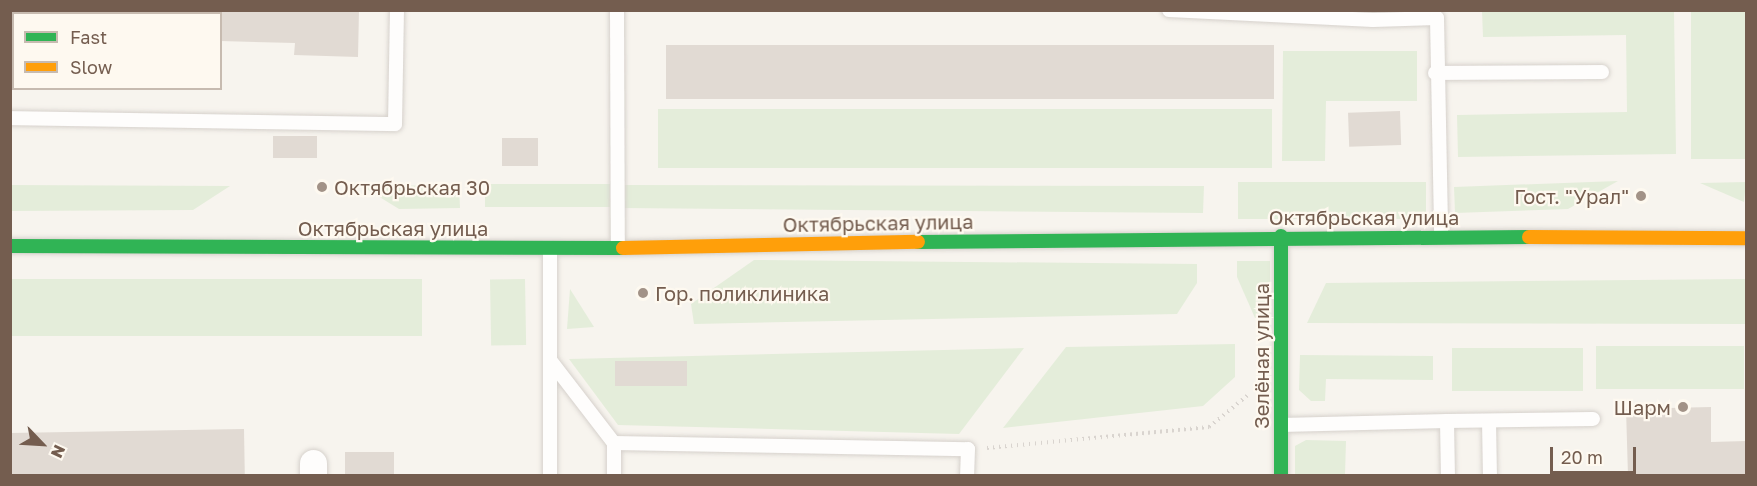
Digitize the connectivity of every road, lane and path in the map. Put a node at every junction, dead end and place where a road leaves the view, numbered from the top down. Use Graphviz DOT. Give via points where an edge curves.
graph roads {
  1 [pos="397,10"];
  2 [pos="617,10"];
  3 [pos="1169,10"];
  4 [pos="1298,14"];
  5 [pos="1437,14"];
  6 [pos="1373,15"];
  7 [pos="1602,72"];
  8 [pos="1436,73"];
  9 [pos="10,118"];
  10 [pos="1281,236"];
  11 [pos="1440,236"];
  12 [pos="1746,238"];
  13 [pos="10,246"];
  14 [pos="618,247"];
  15 [pos="550,249"];
  16 [pos="550,360"];
  17 [pos="1249,394"];
  18 [pos="1593,419"];
  19 [pos="1447,421"];
  20 [pos="1490,421"];
  21 [pos="1281,425"];
  22 [pos="614,443"];
  23 [pos="968,449"];
  24 [pos="550,476"];
  25 [pos="614,476"];
  26 [pos="967,476"];
  27 [pos="1281,476"];
  28 [pos="1448,476"];
  29 [pos="1490,476"];
  1 -- 9 [label="lane" via="395,124"];
  2 -- 14 [label="lane"];
  3 -- 4 [label="lane"];
  4 -- 6 [label="lane"];
  5 -- 6 [label="lane"];
  5 -- 8 [label="lane"];
  7 -- 8 [label="lane"];
  8 -- 11 [label="lane"];
  10 -- 11 [label="street, Октябрьская улица"];
  10 -- 14 [label="street, Октябрьская улица"];
  10 -- 21 [label="street, Зелёная улица"];
  11 -- 12 [label="street, Октябрьская улица"];
  13 -- 15 [label="street, Октябрьская улица"];
  14 -- 15 [label="street, Октябрьская улица"];
  15 -- 16 [label="lane"];
  16 -- 22 [label="lane"];
  16 -- 24 [label="lane"];
  17 -- 23 [label="path" via="1209,427"];
  18 -- 20 [label="lane"];
  19 -- 20 [label="lane"];
  19 -- 21 [label="lane"];
  19 -- 28 [label="lane"];
  20 -- 29 [label="lane"];
  21 -- 27 [label="street, Зелёная улица"];
  22 -- 23 [label="lane"];
  22 -- 25 [label="lane"];
  23 -- 26 [label="lane"];
}
